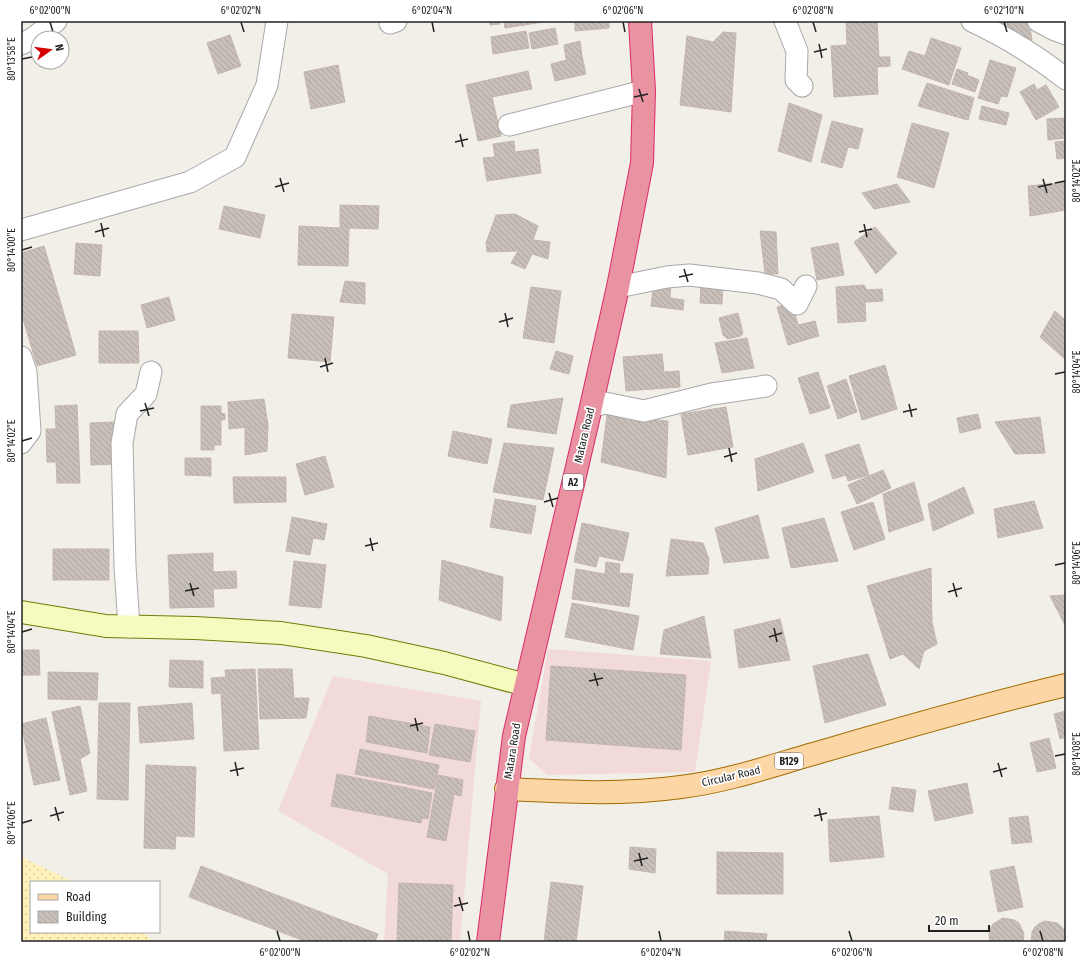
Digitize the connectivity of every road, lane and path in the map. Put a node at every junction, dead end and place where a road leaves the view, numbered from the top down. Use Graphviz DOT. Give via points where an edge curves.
graph roads {
  1 [pos="56,21"];
  2 [pos="277,21"];
  3 [pos="640,21"];
  4 [pos="786,21"];
  5 [pos="972,21"];
  6 [pos="1038,21"];
  7 [pos="1066,34"];
  8 [pos="21,44"];
  9 [pos="1066,79"];
  10 [pos="802,86"];
  11 [pos="644,91"];
  12 [pos="509,125"];
  13 [pos="21,230"];
  14 [pos="806,286"];
  15 [pos="618,287"];
  16 [pos="21,356"];
  17 [pos="151,372"];
  18 [pos="766,386"];
  19 [pos="591,407"];
  20 [pos="21,443"];
  21 [pos="21,612"];
  22 [pos="129,627"];
  23 [pos="526,685"];
  24 [pos="1066,685"];
  25 [pos="506,789"];
  26 [pos="488,942"];
  1 -- 8 [label="street"];
  2 -- 13 [label="street" via="267,85 235,157 190,182"];
  3 -- 11 [label="highway, Matara Road / A2"];
  4 -- 10 [label="street" via="797,51 796,80"];
  5 -- 9 [label="street" via="1041,59"];
  6 -- 7 [label="street"];
  11 -- 12 [label="street"];
  11 -- 15 [label="highway, Matara Road / A2" via="642,163"];
  14 -- 15 [label="street" via="797,304 781,289 758,283 688,275"];
  15 -- 19 [label="highway, Matara Road / A2"];
  16 -- 20 [label="street" via="26,372 30,431"];
  17 -- 22 [label="street" via="146,394 128,414 122,443 124,566"];
  18 -- 19 [label="street" via="712,394 644,411 605,403"];
  19 -- 23 [label="highway, Matara Road / A2"];
  21 -- 22 [label="street" via="106,626"];
  22 -- 23 [label="street" via="289,634 366,646"];
  23 -- 25 [label="highway, Matara Road / A2" via="514,736"];
  24 -- 25 [label="main road, Circular Road / B129" via="996,702 740,776 681,787 618,792"];
  25 -- 26 [label="highway, Matara Road / A2"];
}
